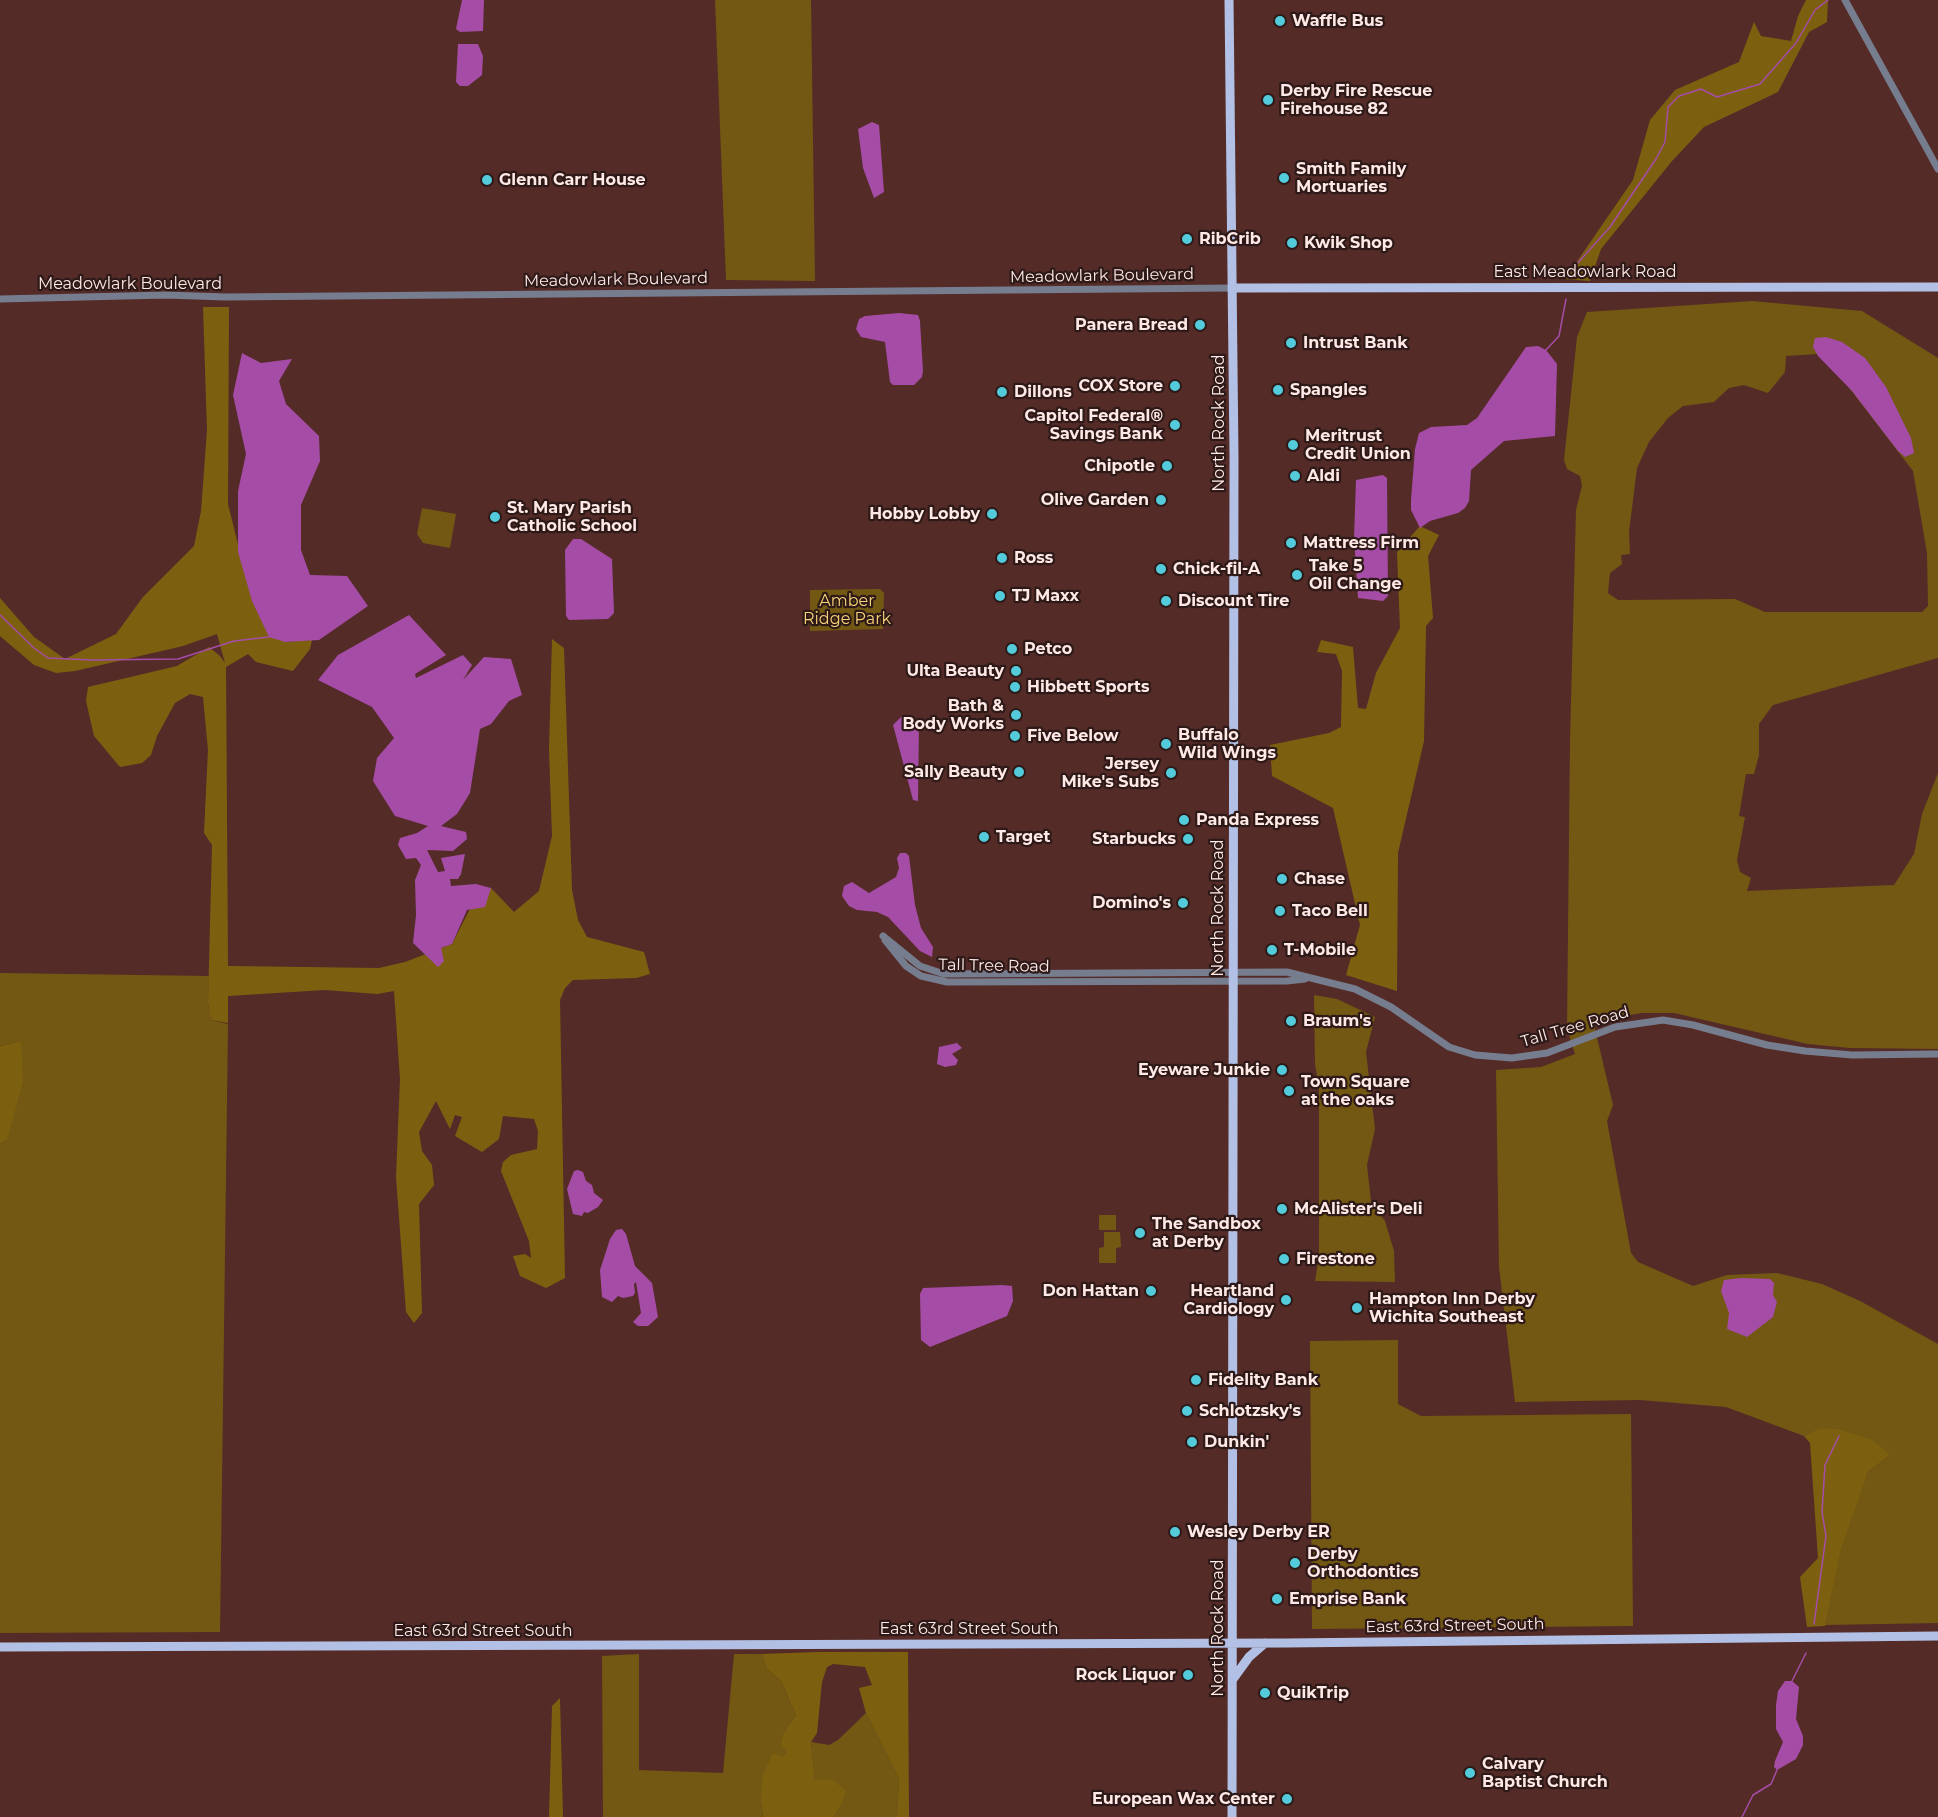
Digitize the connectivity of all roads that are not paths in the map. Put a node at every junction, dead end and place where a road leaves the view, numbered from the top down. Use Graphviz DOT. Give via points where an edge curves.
graph roads {
  1 [pos="1229,0"];
  2 [pos="1845,0"];
  3 [pos="1938,169"];
  4 [pos="1938,287"];
  5 [pos="1233,288"];
  6 [pos="0,298"];
  7 [pos="1233,976"];
  8 [pos="1938,1054"];
  9 [pos="1938,1636"];
  10 [pos="1265,1643"];
  11 [pos="1233,1644"];
  12 [pos="0,1647"];
  13 [pos="1233,1679"];
  14 [pos="1232,1817"];
  1 -- 5 [label="main road, North Rock Road"];
  2 -- 3 [label="street"];
  4 -- 5 [label="main road, East Meadowlark Road"];
  5 -- 6 [label="street, Meadowlark Boulevard"];
  5 -- 7 [label="main road, North Rock Road"];
  7 -- 7 [label="street, Tall Tree Road" via="944,974 920,966 883,936 906,966 935,981"];
  7 -- 8 [label="street, Tall Tree Road" via="1287,981 1307,978 1356,989 1391,1007 1449,1047 1475,1055 1521,1058 1547,1053 1615,1027 1663,1020 1805,1051"];
  7 -- 11 [label="main road, North Rock Road"];
  9 -- 10 [label="main road, East 63rd Street South"];
  10 -- 11 [label="main road, East 63rd Street South"];
  10 -- 13 [label="main road"];
  11 -- 12 [label="main road, East 63rd Street South"];
  11 -- 13 [label="main road, North Rock Road"];
  13 -- 14 [label="main road, North Rock Road"];
}
